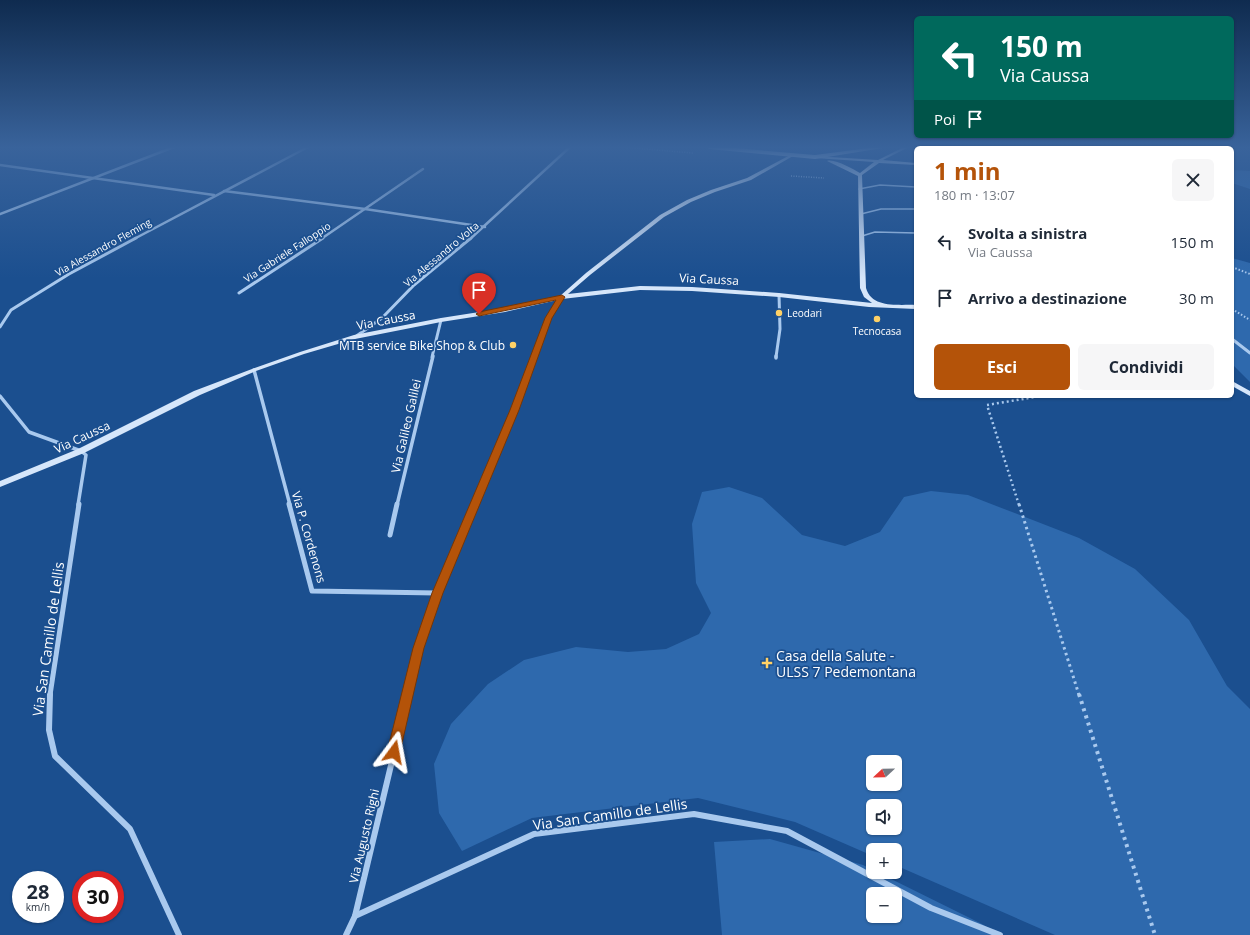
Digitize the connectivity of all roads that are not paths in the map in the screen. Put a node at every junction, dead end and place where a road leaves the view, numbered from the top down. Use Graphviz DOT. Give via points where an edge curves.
graph roads {
  1 [pos="61,191"];
  2 [pos="181,191"];
  3 [pos="224,191"];
  4 [pos="392,191"];
  5 [pos="524,191"];
  6 [pos="714,191"];
  7 [pos="859,191"];
  8 [pos="215,195"];
  9 [pos="365,209"];
  10 [pos="914,209"];
  11 [pos="0,214"];
  12 [pos="861,214"];
  13 [pos="485,227"];
  14 [pos="914,233"];
  15 [pos="862,236"];
  16 [pos="239,293"];
  17 [pos="779,295"];
  18 [pos="562,297"];
  19 [pos="881,305"];
  20 [pos="914,307"];
  21 [pos="441,320"];
  22 [pos="0,327"];
  23 [pos="354,337"];
  24 [pos="1234,341"];
  25 [pos="1250,353"];
  26 [pos="776,358"];
  27 [pos="254,370"];
  28 [pos="1234,380"];
  29 [pos="1234,384"];
  30 [pos="1249,393"];
  31 [pos="0,396"];
  32 [pos="81,451"];
  33 [pos="0,484"];
  34 [pos="390,536"];
  35 [pos="437,593"];
  36 [pos="355,916"];
  37 [pos="178,935"];
  38 [pos="346,935"];
  39 [pos="1000,935"];
  1 -- 11 [label="street"];
  2 -- 8 [label="street"];
  3 -- 8 [label="street, Via Alessandro Fleming"];
  3 -- 9 [label="street"];
  4 -- 9 [label="street, Via Gabriele Falloppio"];
  5 -- 13 [label="street, Via Alessandro Volta"];
  6 -- 18 [label="street, Via Augusto Righi" via="662,216"];
  7 -- 12 [label="street"];
  8 -- 22 [label="street, Via Alessandro Fleming" via="69,274 11,310"];
  9 -- 13 [label="street"];
  9 -- 16 [label="street, Via Gabriele Falloppio"];
  10 -- 12 [label="lane" via="873,209"];
  12 -- 15 [label="street"];
  13 -- 23 [label="street, Via Alessandro Volta" via="414,285 382,318"];
  14 -- 15 [label="lane" via="887,231"];
  15 -- 19 [label="street" via="864,295"];
  17 -- 18 [label="street, Via Caussa" via="692,288 640,288"];
  17 -- 19 [label="street, Via Caussa"];
  17 -- 26 [label="street" via="780,329"];
  18 -- 21 [label="street, Via Caussa" via="505,310"];
  18 -- 35 [label="street, Via Augusto Righi" via="548,318 514,410"];
  19 -- 20 [label="street, Via Caussa"];
  21 -- 23 [label="street, Via Caussa"];
  21 -- 34 [label="street, Via Galileo Galilei"];
  23 -- 27 [label="street, Via Caussa"];
  24 -- 25 [label="street"];
  27 -- 32 [label="street, Via Caussa" via="197,393"];
  27 -- 35 [label="street, Via P. Cordenons" via="312,591"];
  28 -- 30 [label="street"];
  29 -- 30 [label="street"];
  31 -- 32 [label="street" via="29,432"];
  32 -- 33 [label="street, Via Caussa"];
  32 -- 37 [label="street, Via San Camillo de Lellis" via="86,455 49,702 49,730 55,756 130,829"];
  35 -- 36 [label="street, Via Augusto Righi" via="419,648"];
  36 -- 38 [label="street"];
  36 -- 39 [label="street, Via San Camillo de Lellis" via="534,834 694,814 787,831 931,908"];
}
